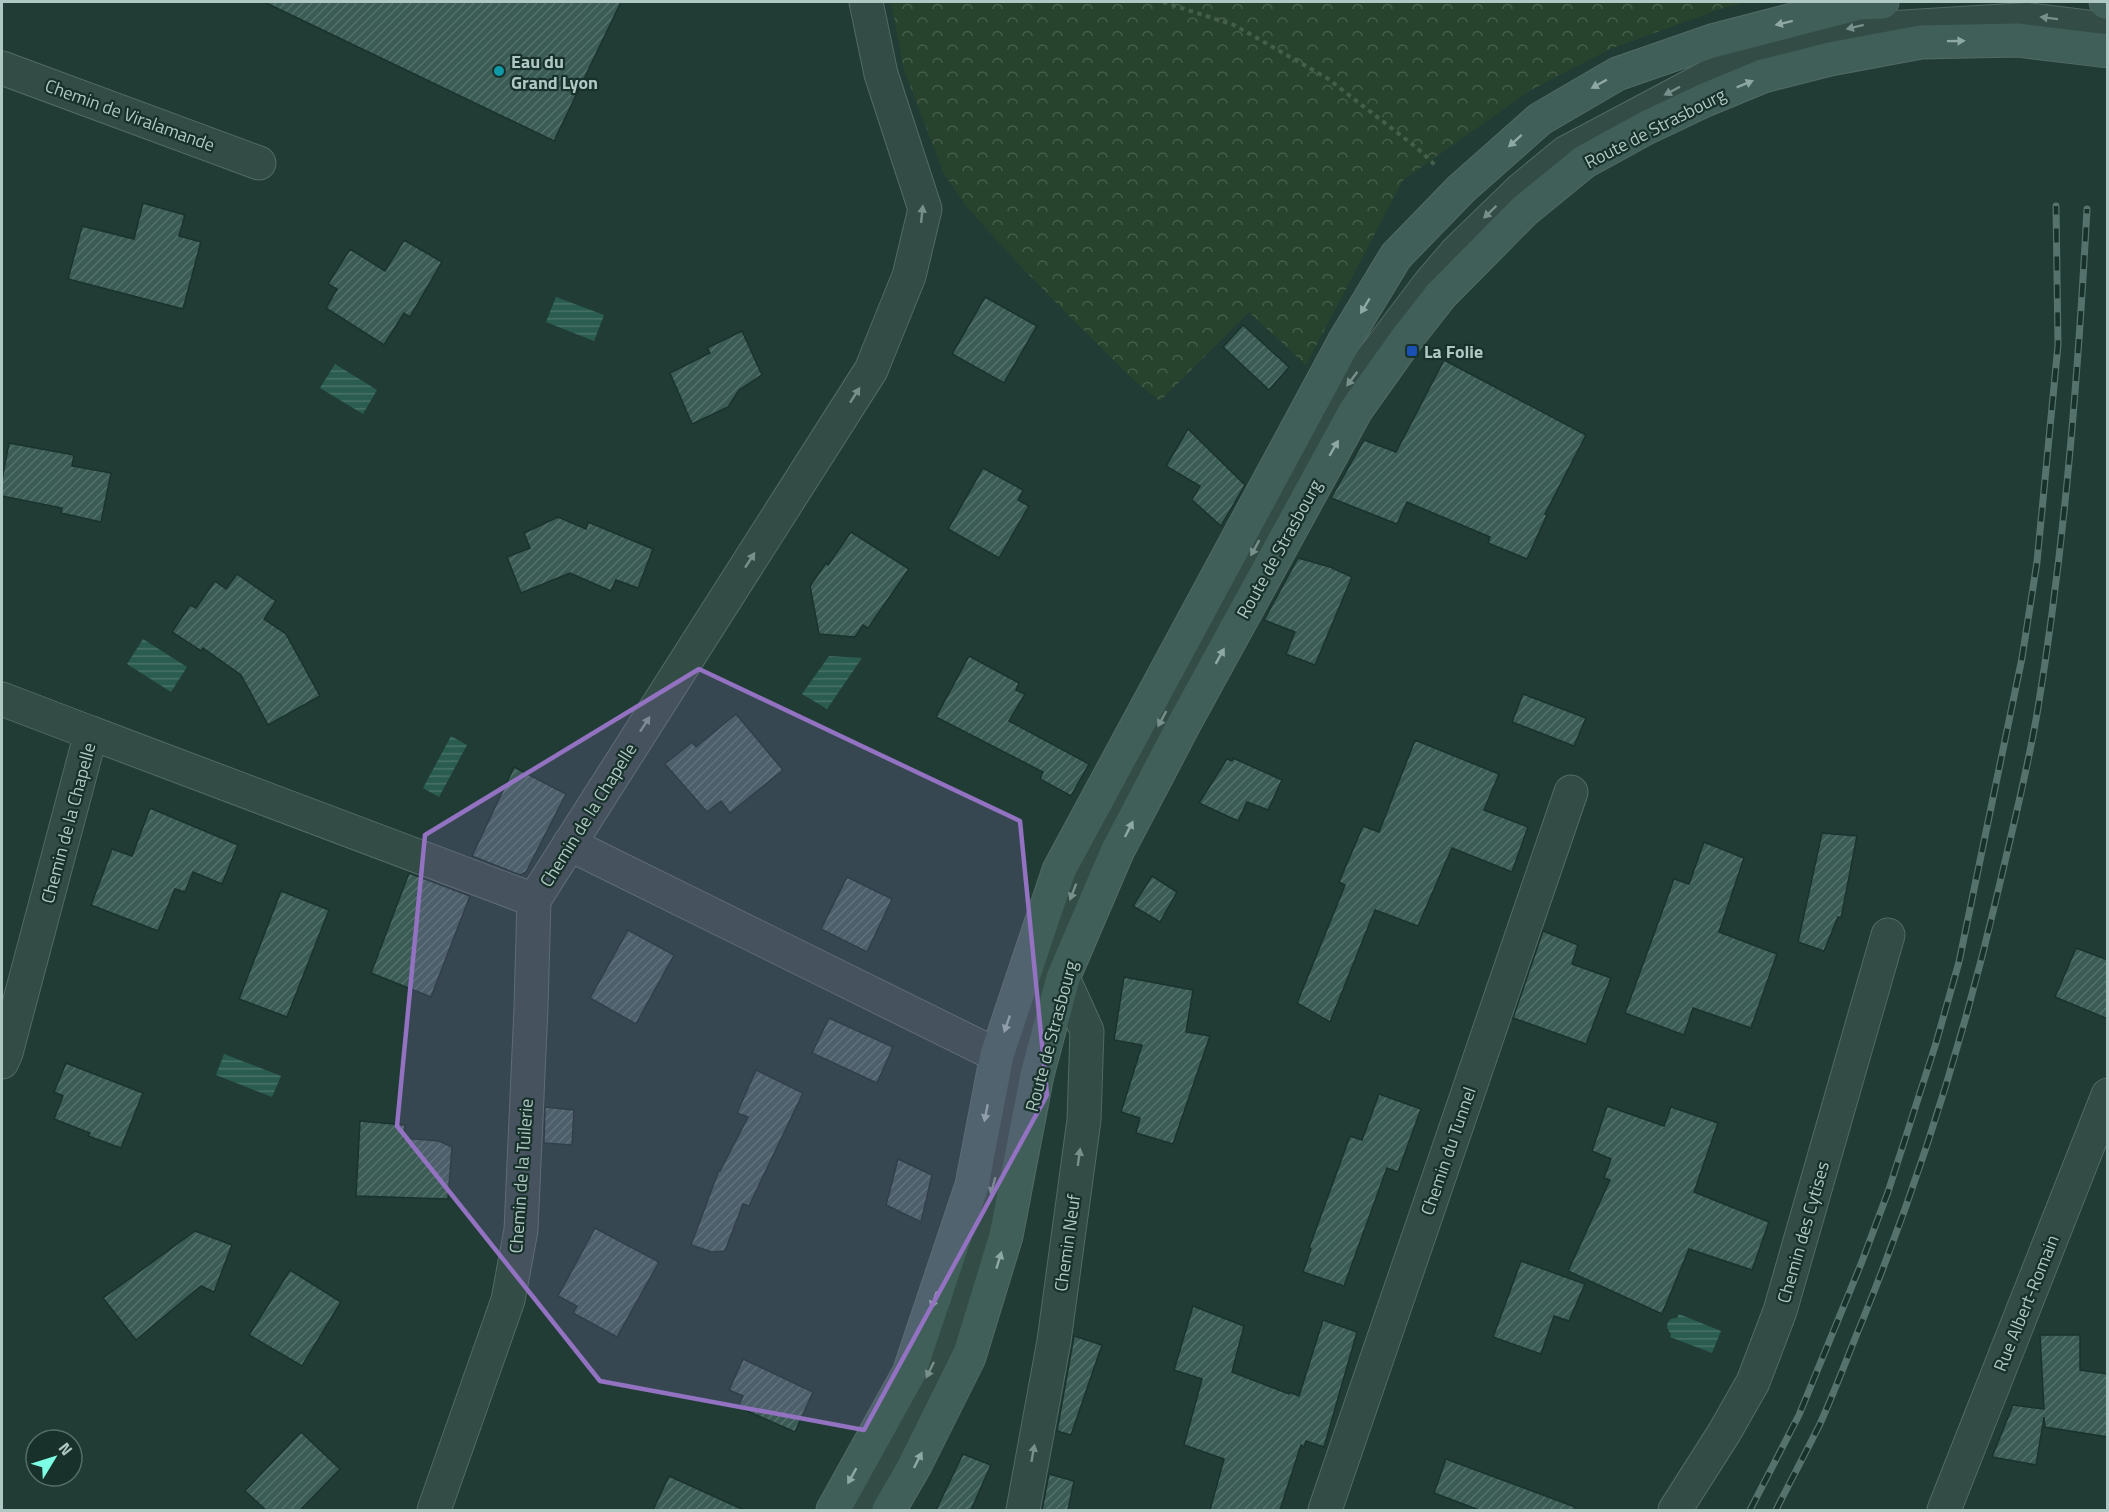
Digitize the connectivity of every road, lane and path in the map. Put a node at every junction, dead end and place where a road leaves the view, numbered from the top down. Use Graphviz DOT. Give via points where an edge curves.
graph roads {
  1 [pos="866,2"];
  2 [pos="1163,2"];
  3 [pos="1882,2"];
  4 [pos="2108,25"];
  5 [pos="2108,51"];
  6 [pos="2,68"];
  7 [pos="259,163"];
  8 [pos="1461,189"];
  9 [pos="2,699"];
  10 [pos="92,733"];
  11 [pos="1571,792"];
  12 [pos="569,844"];
  13 [pos="534,900"];
  14 [pos="1888,935"];
  15 [pos="1063,978"];
  16 [pos="2,1062"];
  17 [pos="1018,1066"];
  18 [pos="2108,1095"];
  19 [pos="435,1510"];
  20 [pos="833,1510"];
  21 [pos="861,1510"];
  22 [pos="889,1510"];
  23 [pos="1023,1510"];
  24 [pos="1325,1510"];
  25 [pos="1675,1510"];
  26 [pos="1944,1510"];
  12 -- 1 [label="street, Chemin de la Chapelle, one-way" via="871,370 909,276 925,208 881,74"];
  2 -- 8 [label="path" via="1234,26 1327,78 1417,148"];
  3 -- 8 [label="main road, Route de Strasbourg, one-way" via="1859,3 1712,41 1617,74 1540,119"];
  4 -- 17 [label="lane, one-way" via="2027,15 1862,25 1721,65 1585,136 1516,187 1454,248 1338,397 1080,873 1043,970"];
  15 -- 5 [label="main road, Route de Strasbourg, one-way" via="1118,852 1356,410 1441,295 1524,211 1597,154 1763,76 1830,58 1922,42 2017,40"];
  6 -- 7 [label="street, Chemin de Viralamande"];
  8 -- 17 [label="main road, Route de Strasbourg, one-way" via="1396,256 1345,340 1059,870"];
  9 -- 10 [label="street"];
  10 -- 13 [label="street, Chemin de la Chapelle"];
  10 -- 16 [label="street, Chemin de la Chapelle"];
  11 -- 24 [label="street, Chemin du Tunnel"];
  12 -- 13 [label="street, Chemin de la Chapelle"];
  12 -- 17 [label="street"];
  13 -- 19 [label="street, Chemin de la Tuilerie" via="521,1230 508,1299"];
  14 -- 25 [label="street, Chemin des Cytises" via="1780,1311 1753,1382"];
  15 -- 17 [label="main road, Route de Strasbourg"];
  23 -- 15 [label="street, Chemin Neuf, one-way" via="1054,1341 1084,1120 1087,1031"];
  17 -- 20 [label="main road, Route de Strasbourg, one-way" via="972,1185 909,1373"];
  17 -- 21 [label="lane, one-way" via="999,1164 961,1308"];
  22 -- 17 [label="main road, Route de Strasbourg, one-way" via="969,1356 1006,1236"];
  18 -- 26 [label="street, Rue Albert-Romain"];
}
